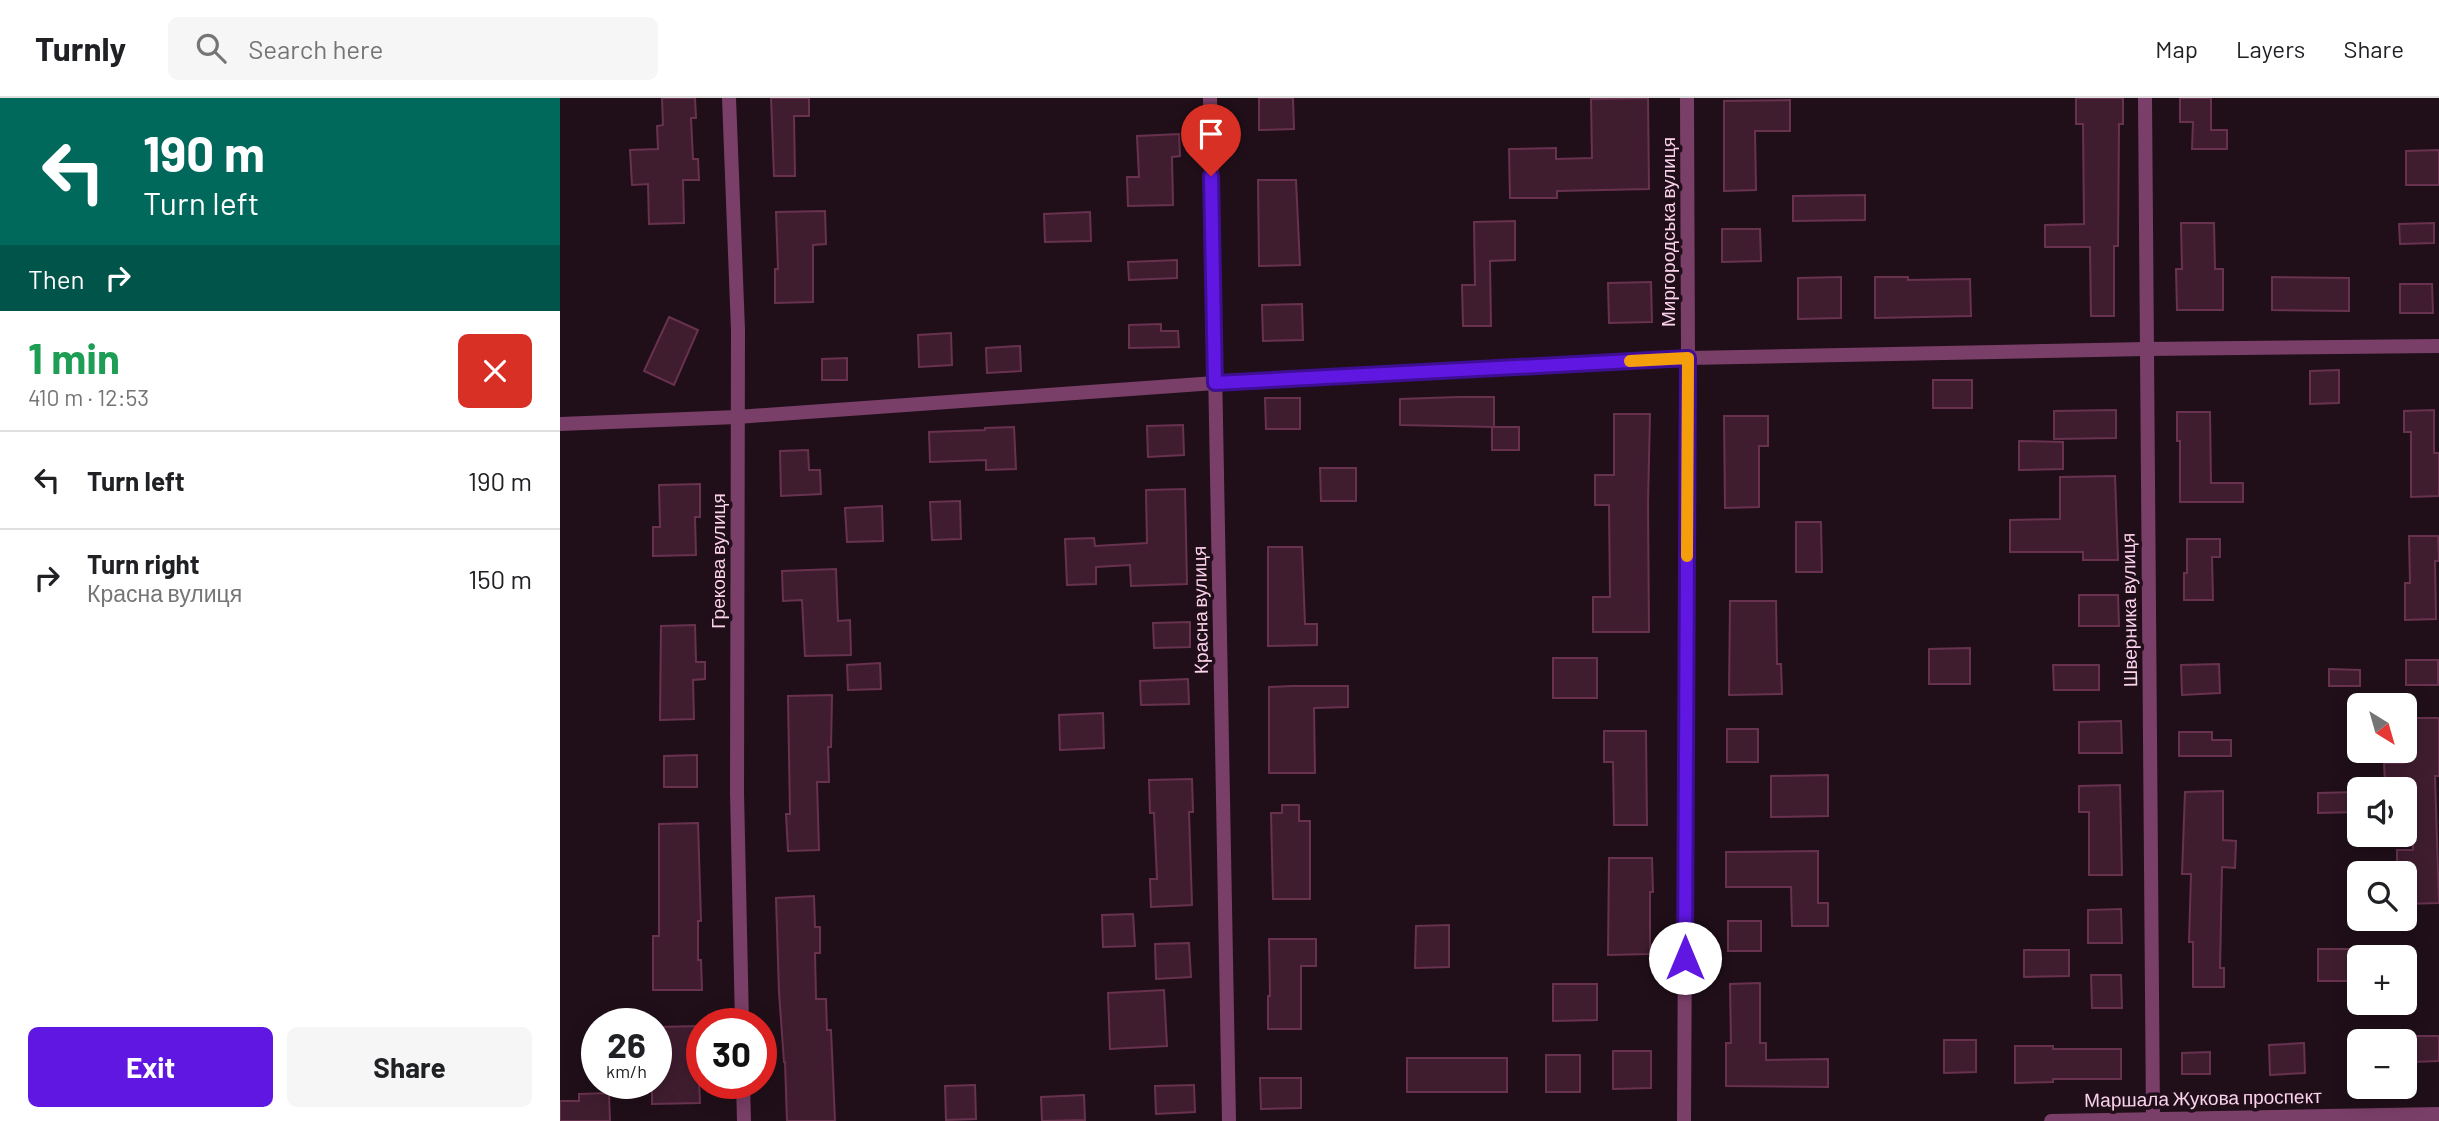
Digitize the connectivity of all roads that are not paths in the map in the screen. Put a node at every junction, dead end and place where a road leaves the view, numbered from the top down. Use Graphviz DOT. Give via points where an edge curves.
graph roads {
  1 [pos="729,98"];
  2 [pos="1210,98"];
  3 [pos="1687,98"];
  4 [pos="2145,98"];
  5 [pos="2439,346"];
  6 [pos="2146,349"];
  7 [pos="1688,358"];
  8 [pos="1215,383"];
  9 [pos="737,417"];
  10 [pos="560,424"];
  11 [pos="742,1008"];
  12 [pos="743,1099"];
  13 [pos="2439,1114"];
  14 [pos="2153,1119"];
  15 [pos="744,1121"];
  16 [pos="1229,1121"];
  17 [pos="1684,1121"];
  18 [pos="2052,1121"];
  1 -- 9 [label="street, Грекова вулиця"];
  2 -- 8 [label="street, Красна вулиця"];
  3 -- 7 [label="street, Миргородська вулиця"];
  4 -- 6 [label="street, Шверника вулиця"];
  5 -- 6 [label="street"];
  6 -- 7 [label="street"];
  6 -- 14 [label="street, Шверника вулиця"];
  7 -- 8 [label="street"];
  7 -- 17 [label="street, Миргородська вулиця"];
  8 -- 9 [label="street"];
  8 -- 16 [label="street, Красна вулиця"];
  9 -- 10 [label="street"];
  9 -- 11 [label="street, Грекова вулиця"];
  12 -- 15 [label="street"];
  13 -- 14 [label="street, Маршала Жукова проспект"];
  14 -- 18 [label="street, Маршала Жукова проспект"];
}
